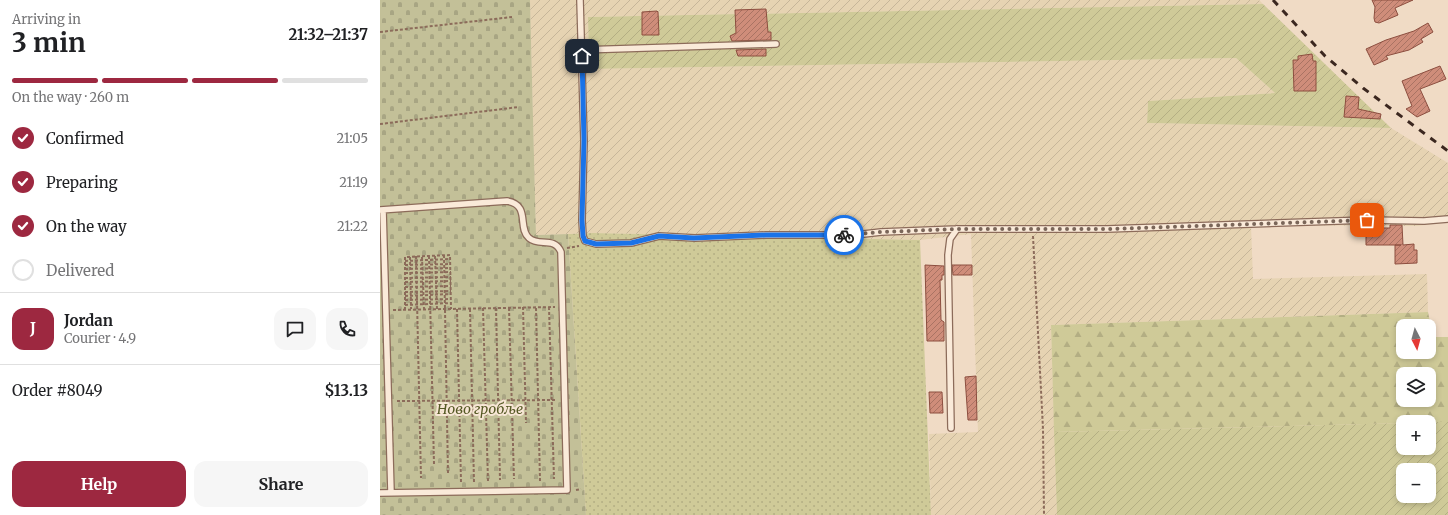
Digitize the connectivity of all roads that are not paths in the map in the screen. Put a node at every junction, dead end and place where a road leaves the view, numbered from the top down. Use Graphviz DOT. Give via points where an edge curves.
graph roads {
  1 [pos="580,0"];
  2 [pos="776,44"];
  3 [pos="581,50"];
  4 [pos="382,210"];
  5 [pos="1448,219"];
  6 [pos="957,229"];
  7 [pos="951,428"];
  8 [pos="391,492"];
  9 [pos="380,493"];
  1 -- 3 [label="lane"];
  2 -- 3 [label="lane"];
  3 -- 6 [label="lane" via="584,140 582,220 585,241 596,244 631,243 659,236 694,238 855,235"];
  4 -- 8 [label="lane"];
  4 -- 8 [label="lane" via="514,202 522,211 528,238 559,247 563,306 567,490"];
  5 -- 6 [label="lane" via="1145,228"];
  6 -- 7 [label="lane" via="950,239 948,255"];
  8 -- 9 [label="lane"];
}
